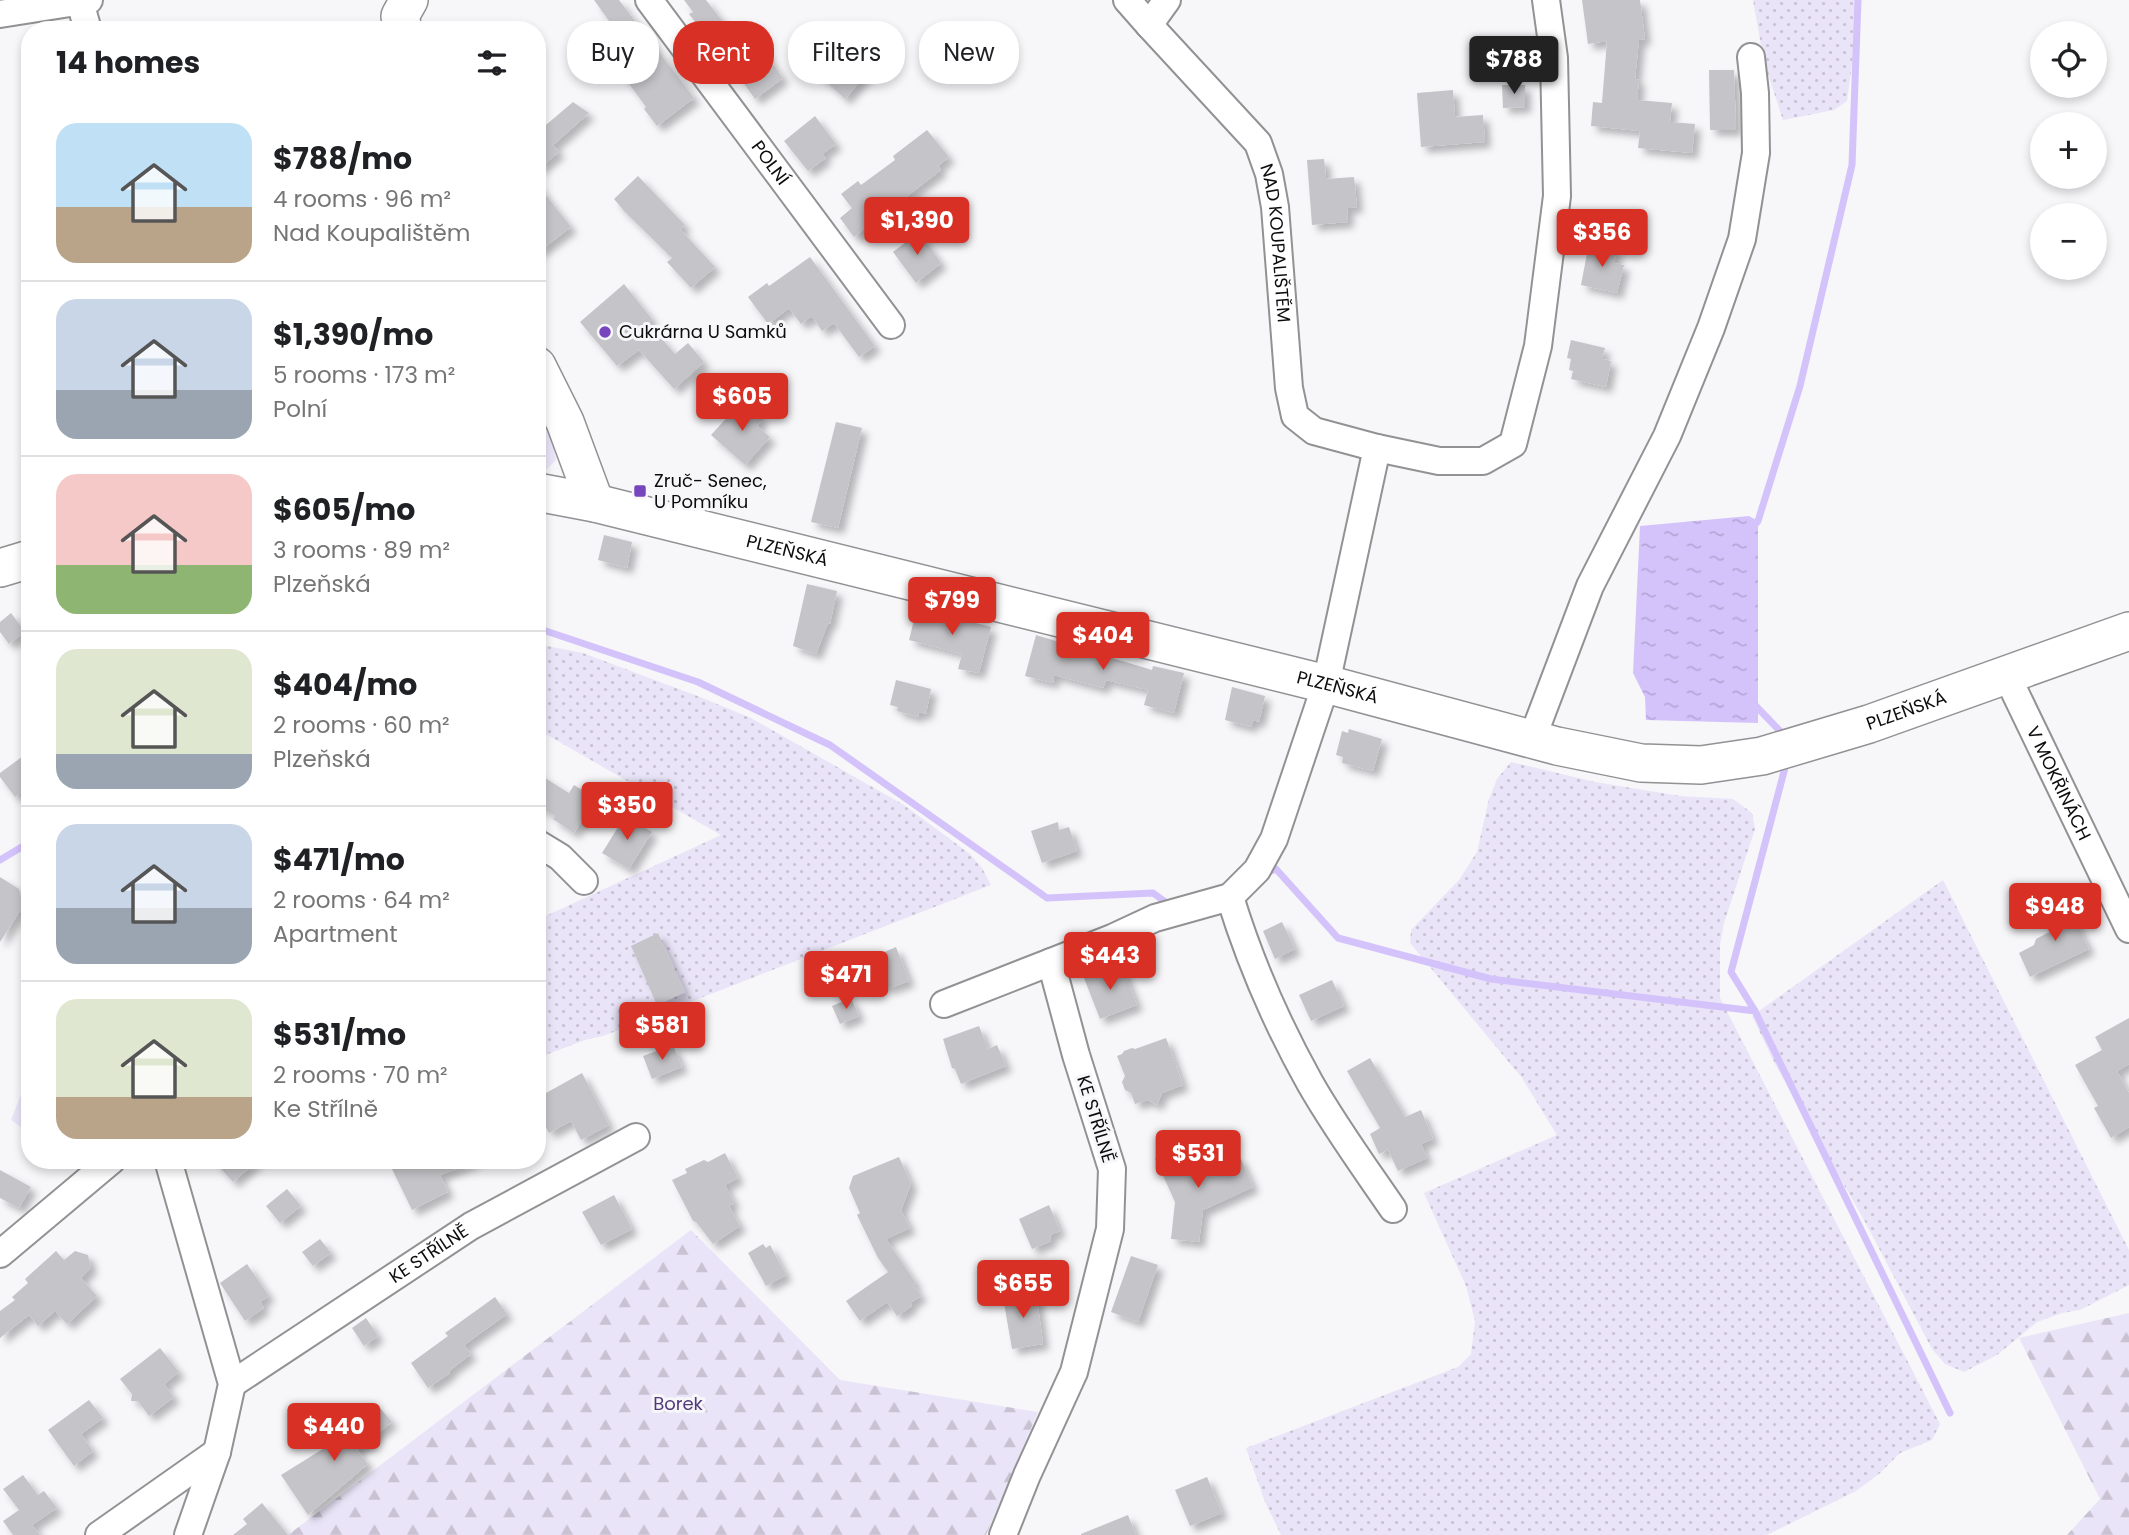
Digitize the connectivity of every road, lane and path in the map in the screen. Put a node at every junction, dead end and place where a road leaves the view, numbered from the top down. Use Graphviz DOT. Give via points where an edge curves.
graph roads {
  1 [pos="649,0"];
  2 [pos="1127,0"];
  3 [pos="1167,0"];
  4 [pos="1546,0"];
  5 [pos="85,1"];
  6 [pos="0,14"];
  7 [pos="87,21"];
  8 [pos="1149,25"];
  9 [pos="1751,57"];
  10 [pos="891,325"];
  11 [pos="546,384"];
  12 [pos="1377,448"];
  13 [pos="546,494"];
  14 [pos="596,503"];
  15 [pos="21,562"];
  16 [pos="0,568"];
  17 [pos="2129,631"];
  18 [pos="2007,676"];
  19 [pos="1326,684"];
  20 [pos="1532,739"];
  21 [pos="546,848"];
  22 [pos="584,881"];
  23 [pos="1230,897"];
  24 [pos="2129,929"];
  25 [pos="1051,962"];
  26 [pos="944,1004"];
  27 [pos="636,1137"];
  28 [pos="101,1169"];
  29 [pos="171,1169"];
  30 [pos="1393,1209"];
  31 [pos="0,1254"];
  32 [pos="232,1384"];
  33 [pos="217,1452"];
  34 [pos="99,1535"];
  35 [pos="188,1535"];
  36 [pos="1003,1535"];
  1 -- 10 [label="street, POLNÍ"];
  2 -- 8 [label="street, NAD KOUPALIŠTĚM"];
  3 -- 8 [label="street"];
  4 -- 12 [label="street, NAD KOUPALIŠTĚM" via="1554,58 1557,196 1538,346 1513,444 1483,461 1439,461"];
  5 -- 6 [label="street"];
  5 -- 7 [label="street"];
  8 -- 12 [label="street, NAD KOUPALIŠTĚM" via="1258,143 1275,207 1295,416 1314,431"];
  9 -- 20 [label="street" via="1756,153 1742,239 1667,436 1590,586"];
  11 -- 14 [label="main road"];
  12 -- 19 [label="street"];
  13 -- 14 [label="main road, PLZEŇSKÁ"];
  14 -- 19 [label="main road, PLZEŇSKÁ"];
  15 -- 16 [label="main road"];
  17 -- 18 [label="main road, PLZEŇSKÁ"];
  18 -- 20 [label="main road, PLZEŇSKÁ" via="1762,756 1701,765 1641,764"];
  18 -- 24 [label="street, V MOKŘINÁCH"];
  19 -- 20 [label="main road, PLZEŇSKÁ"];
  19 -- 23 [label="street" via="1274,839 1257,870"];
  21 -- 22 [label="street"];
  23 -- 25 [label="street" via="1155,918"];
  23 -- 30 [label="street" via="1274,1014 1311,1085"];
  25 -- 26 [label="street"];
  25 -- 36 [label="street, KE STŘÍLNĚ" via="1112,1169 1110,1229 1074,1372"];
  27 -- 32 [label="street, KE STŘÍLNĚ" via="471,1226"];
  28 -- 31 [label="street"];
  29 -- 32 [label="street"];
  32 -- 33 [label="street"];
  33 -- 34 [label="street"];
  33 -- 35 [label="street"];
}
